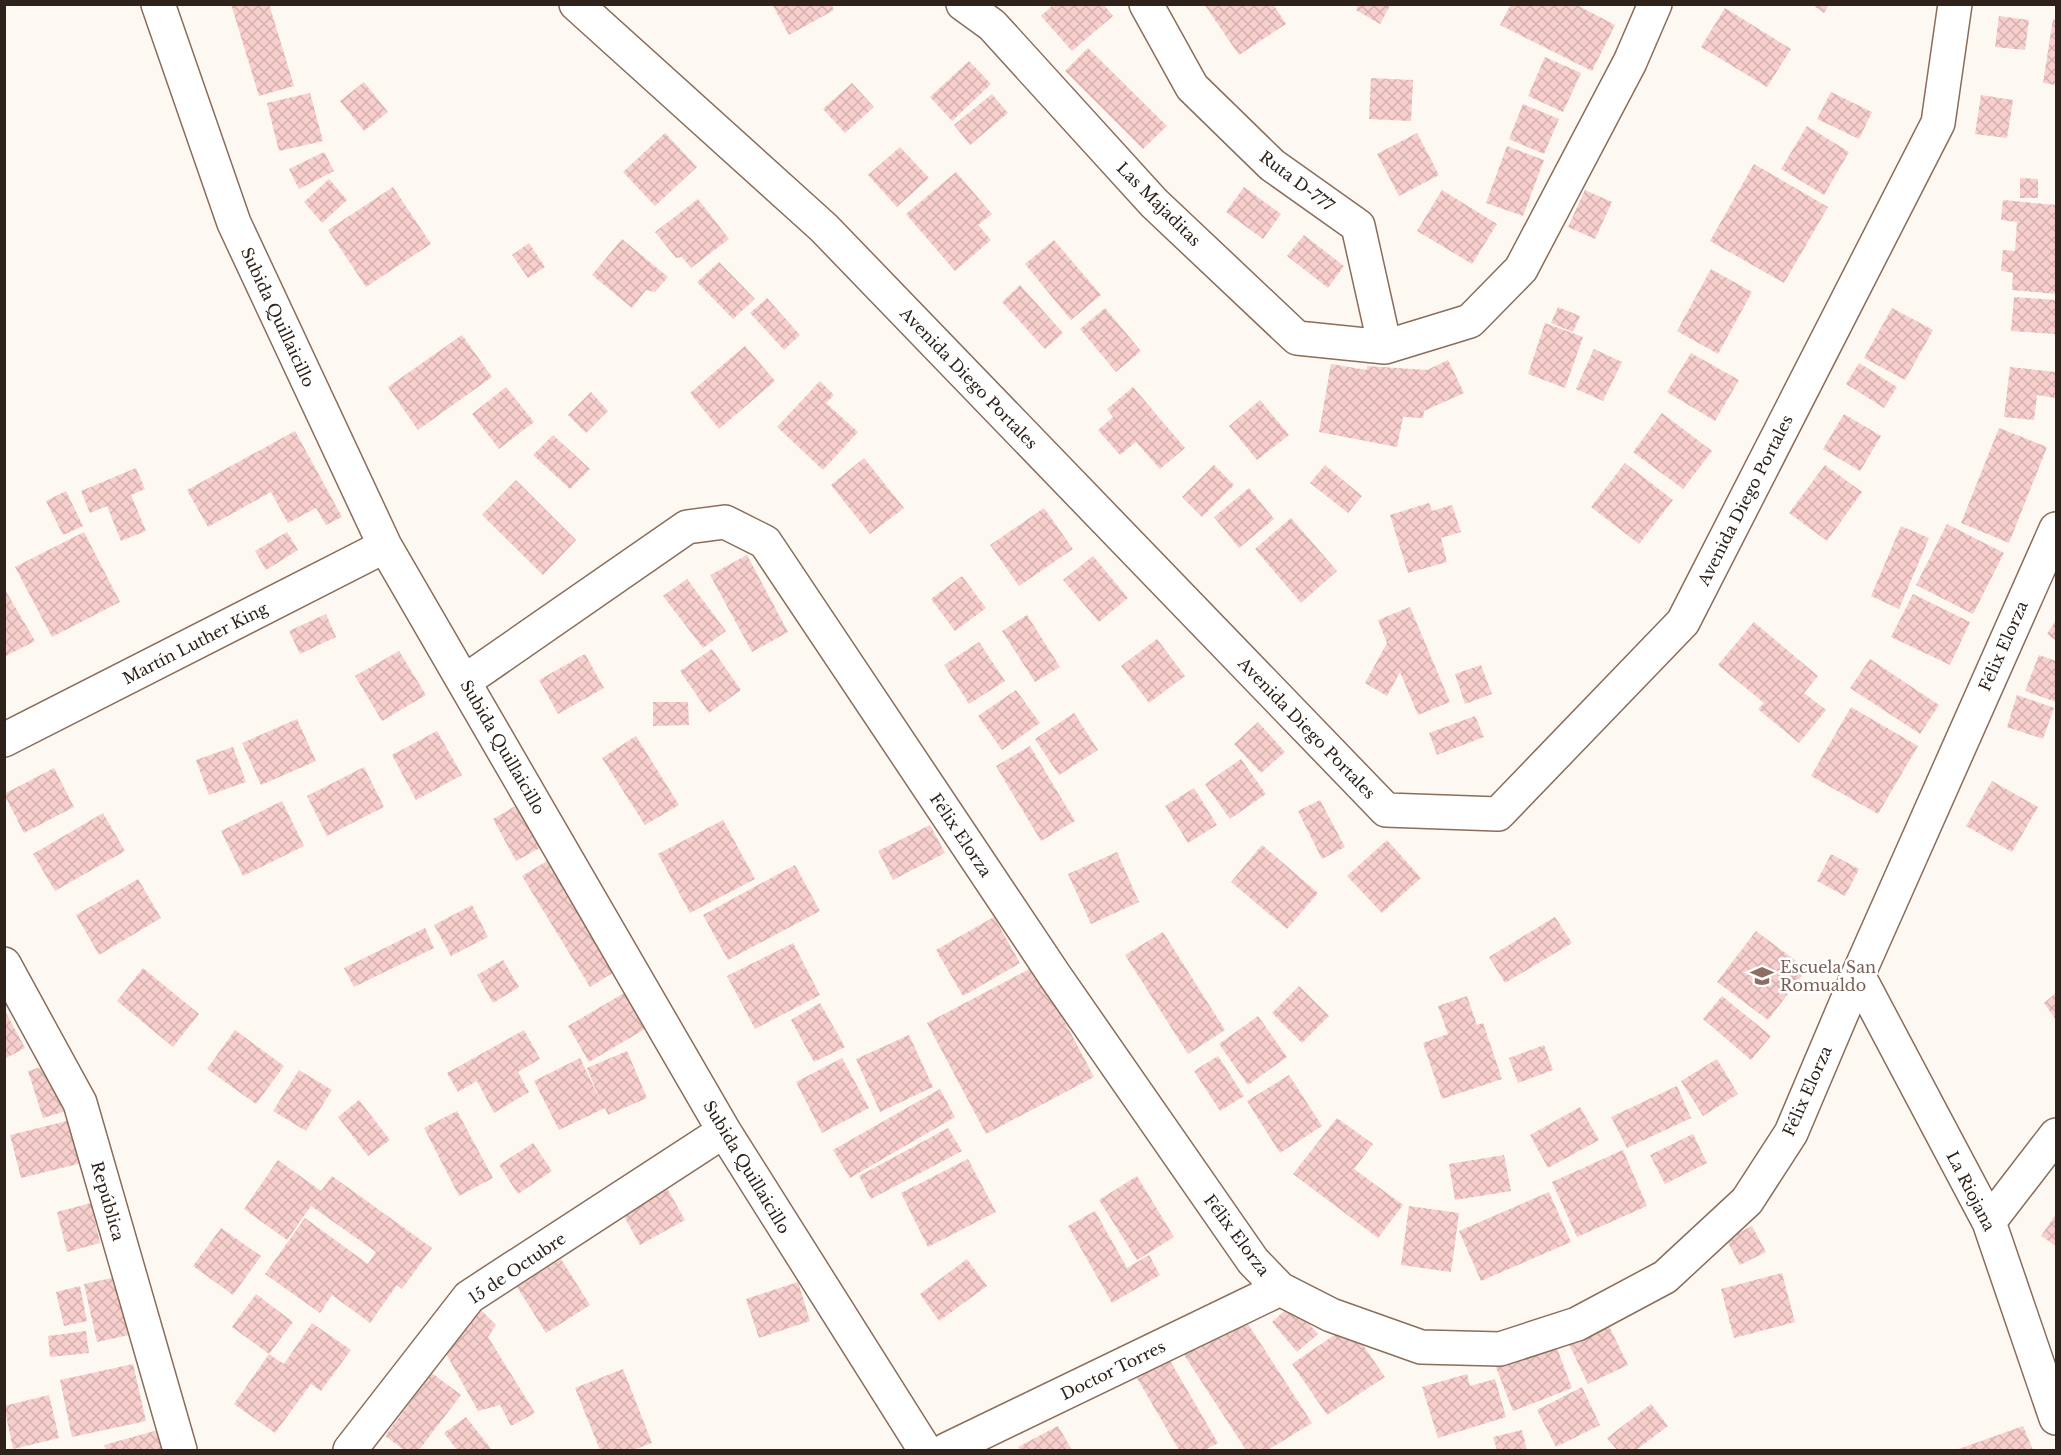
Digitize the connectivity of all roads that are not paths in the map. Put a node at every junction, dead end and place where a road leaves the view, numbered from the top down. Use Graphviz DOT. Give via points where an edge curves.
graph roads {
  1 [pos="158,4"];
  2 [pos="576,4"];
  3 [pos="963,4"];
  4 [pos="1146,4"];
  5 [pos="1655,4"];
  6 [pos="1955,4"];
  7 [pos="1385,347"];
  8 [pos="2056,529"];
  9 [pos="385,546"];
  10 [pos="465,681"];
  11 [pos="4,741"];
  12 [pos="4,964"];
  13 [pos="1857,975"];
  14 [pos="724,1131"];
  15 [pos="2056,1135"];
  16 [pos="1989,1222"];
  17 [pos="1280,1289"];
  18 [pos="2056,1418"];
  19 [pos="180,1450"];
  20 [pos="350,1450"];
  21 [pos="925,1450"];
  22 [pos="946,1450"];
  1 -- 9 [label="street, Subida Quillaicillo" via="234,223"];
  2 -- 6 [label="street, Avenida Diego Portales" via="824,228 1386,810 1498,814 1683,622 1938,123"];
  3 -- 7 [label="street, Las Majaditas" via="992,25 1154,202 1297,338"];
  4 -- 7 [label="street, Ruta D-777" via="1192,87 1272,165 1358,226"];
  5 -- 7 [label="street" via="1630,62 1521,269 1470,321"];
  8 -- 13 [label="street, Félix Elorza"];
  9 -- 10 [label="street, Subida Quillaicillo"];
  9 -- 11 [label="street, Martín Luther King"];
  10 -- 14 [label="street, Subida Quillaicillo"];
  10 -- 17 [label="street, Félix Elorza" via="687,527 725,522 765,543 1055,976 1253,1261"];
  12 -- 19 [label="street, República" via="80,1103"];
  13 -- 16 [label="street, La Riojana"];
  13 -- 17 [label="street, Félix Elorza" via="1791,1133 1747,1201 1665,1277 1577,1324 1500,1350 1421,1347 1331,1315"];
  14 -- 20 [label="street, 15 de Octubre" via="469,1297"];
  14 -- 21 [label="street, Subida Quillaicillo"];
  15 -- 16 [label="street"];
  16 -- 18 [label="street, La Riojana"];
  17 -- 22 [label="street, Doctor Torres"];
}
